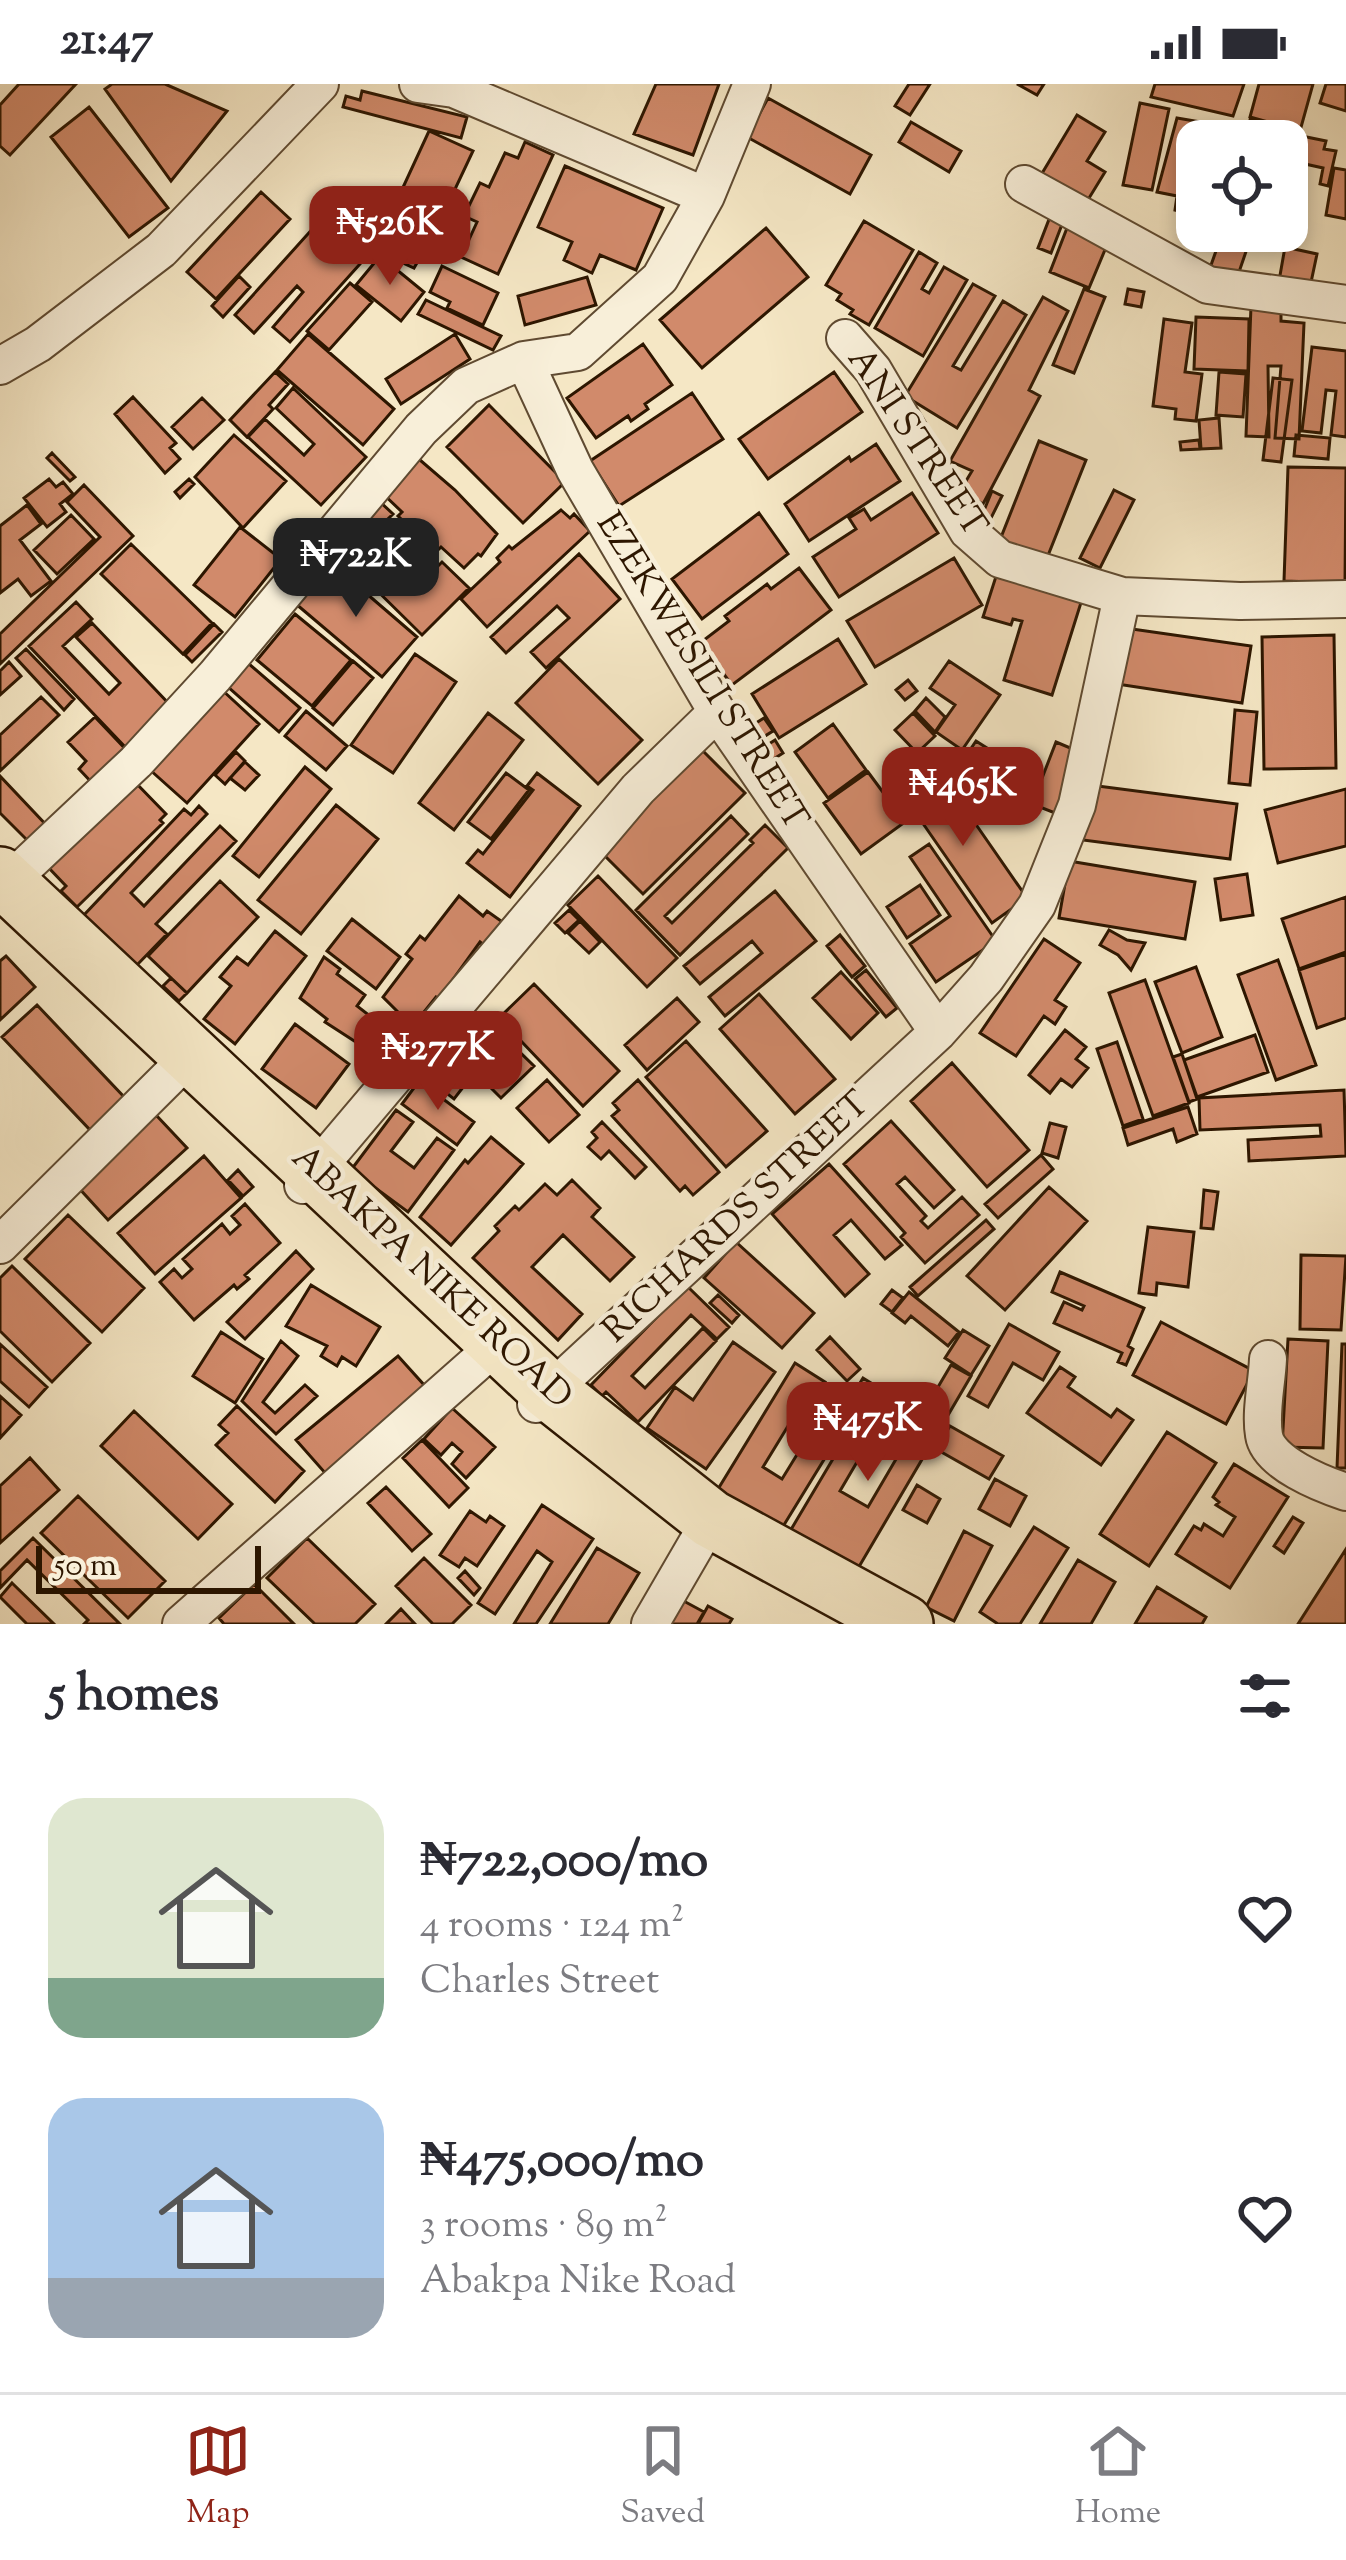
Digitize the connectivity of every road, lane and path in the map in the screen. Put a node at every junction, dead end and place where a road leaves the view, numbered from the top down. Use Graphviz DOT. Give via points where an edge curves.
graph roads {
  1 [pos="418,84"];
  2 [pos="752,84"];
  3 [pos="322,85"];
  4 [pos="1024,184"];
  5 [pos="706,196"];
  6 [pos="1346,304"];
  7 [pos="844,338"];
  8 [pos="524,360"];
  9 [pos="0,366"];
  10 [pos="1122,596"];
  11 [pos="1346,598"];
  12 [pos="717,712"];
  13 [pos="2,888"];
  14 [pos="938,1033"];
  15 [pos="181,1065"];
  16 [pos="308,1180"];
  17 [pos="0,1245"];
  18 [pos="492,1350"];
  19 [pos="1268,1359"];
  20 [pos="542,1397"];
  21 [pos="1346,1492"];
  22 [pos="706,1528"];
  23 [pos="192,1620"];
  24 [pos="650,1624"];
  25 [pos="868,1624"];
  26 [pos="904,1624"];
  1 -- 5 [label="street" via="454,89"];
  2 -- 5 [label="street"];
  3 -- 9 [label="street" via="161,250"];
  4 -- 6 [label="street" via="1208,285"];
  5 -- 8 [label="street" via="660,278 578,352"];
  7 -- 10 [label="street, ANI STREET" via="873,370 968,531 1000,559"];
  8 -- 12 [label="street, EZEKWESILI STREET" via="575,470"];
  8 -- 13 [label="street" via="466,386 421,429 215,676"];
  10 -- 11 [label="street, ANI STREET"];
  10 -- 14 [label="street, RICHARDS STREET" via="1077,805 1037,905"];
  12 -- 14 [label="street, EZEKWESILI STREET"];
  12 -- 16 [label="street" via="638,789"];
  13 -- 15 [label="main road, ABAKPA NIKE ROAD"];
  14 -- 20 [label="street, RICHARDS STREET"];
  15 -- 16 [label="main road, ABAKPA NIKE ROAD"];
  15 -- 17 [label="street"];
  16 -- 18 [label="main road, ABAKPA NIKE ROAD"];
  18 -- 20 [label="main road, ABAKPA NIKE ROAD"];
  18 -- 23 [label="street"];
  19 -- 21 [label="street" via="1263,1439 1313,1480"];
  20 -- 22 [label="main road, ABAKPA NIKE ROAD"];
  22 -- 24 [label="street"];
  22 -- 25 [label="main road, ABAKPA NIKE ROAD"];
  22 -- 26 [label="main road, ABAKPA NIKE ROAD"];
}
